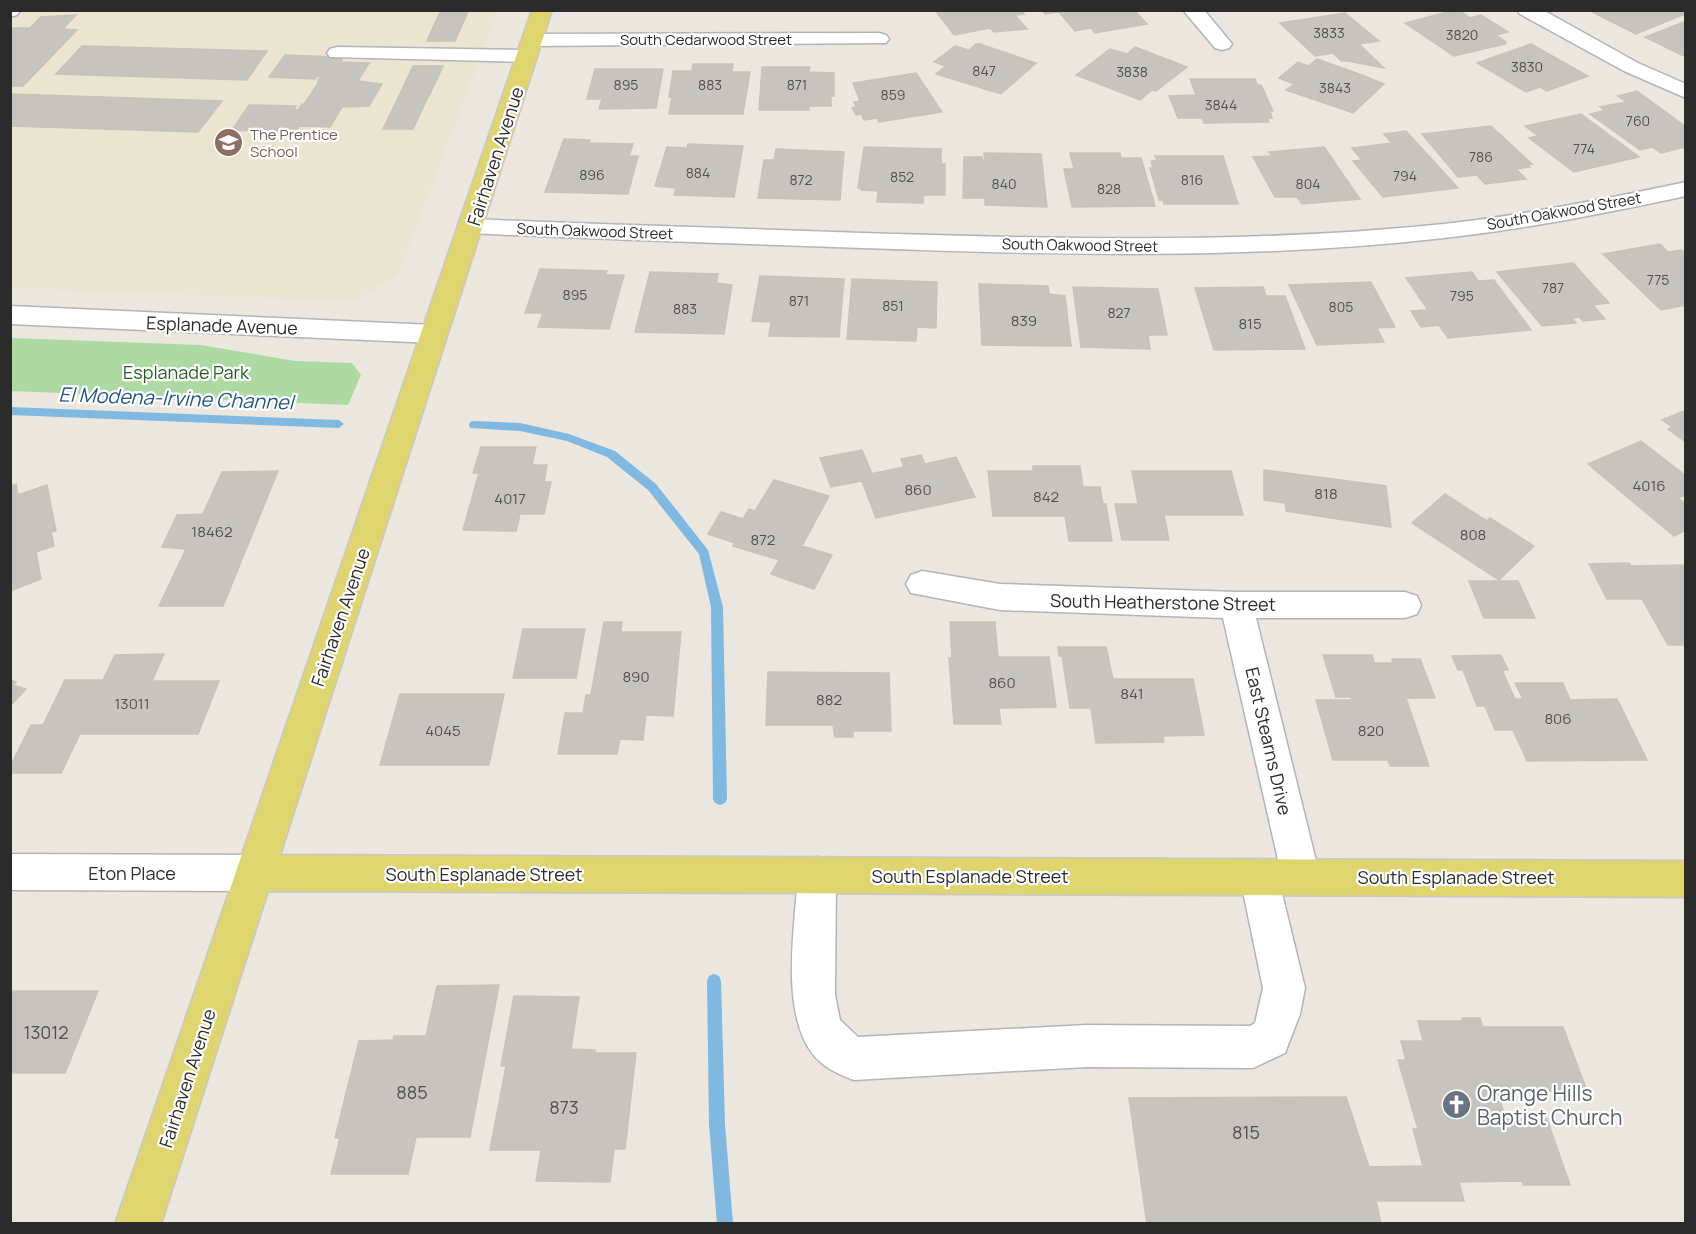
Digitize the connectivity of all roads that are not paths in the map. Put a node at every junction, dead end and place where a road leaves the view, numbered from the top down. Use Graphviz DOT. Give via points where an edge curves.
graph roads {
  1 [pos="542,10"];
  2 [pos="1193,10"];
  3 [pos="1527,10"];
  4 [pos="879,39"];
  5 [pos="1222,44"];
  6 [pos="530,48"];
  7 [pos="338,53"];
  8 [pos="1686,92"];
  9 [pos="1686,189"];
  10 [pos="471,226"];
  11 [pos="10,315"];
  12 [pos="434,334"];
  13 [pos="922,584"];
  14 [pos="1236,605"];
  15 [pos="1405,605"];
  16 [pos="10,872"];
  17 [pos="254,873"];
  18 [pos="817,875"];
  19 [pos="1259,877"];
  20 [pos="1301,877"];
  21 [pos="1686,879"];
  22 [pos="138,1224"];
  1 -- 6 [label="main road, Fairhaven Avenue"];
  2 -- 5 [label="street"];
  3 -- 8 [label="street"];
  4 -- 6 [label="street, South Cedarwood Street"];
  6 -- 7 [label="street, South Cedarwood Street"];
  6 -- 10 [label="main road, Fairhaven Avenue"];
  9 -- 10 [label="street, South Oakwood Street" via="1584,210 1445,231 1310,242 1164,247"];
  10 -- 12 [label="main road, Fairhaven Avenue"];
  11 -- 12 [label="street, Esplanade Avenue"];
  12 -- 17 [label="main road, Fairhaven Avenue"];
  13 -- 14 [label="street, South Heatherstone Street" via="1000,597"];
  14 -- 15 [label="street, South Heatherstone Street"];
  14 -- 20 [label="street, East Stearns Drive"];
  16 -- 17 [label="street, Eton Place"];
  17 -- 18 [label="main road, South Esplanade Street"];
  17 -- 22 [label="main road, Fairhaven Avenue"];
  18 -- 19 [label="main road, South Esplanade Street"];
  18 -- 19 [label="street" via="815,998 821,1029 838,1051 854,1059 1087,1046 1253,1047 1270,1038 1284,988"];
  19 -- 20 [label="main road, South Esplanade Street"];
  20 -- 21 [label="main road, South Esplanade Street"];
}
